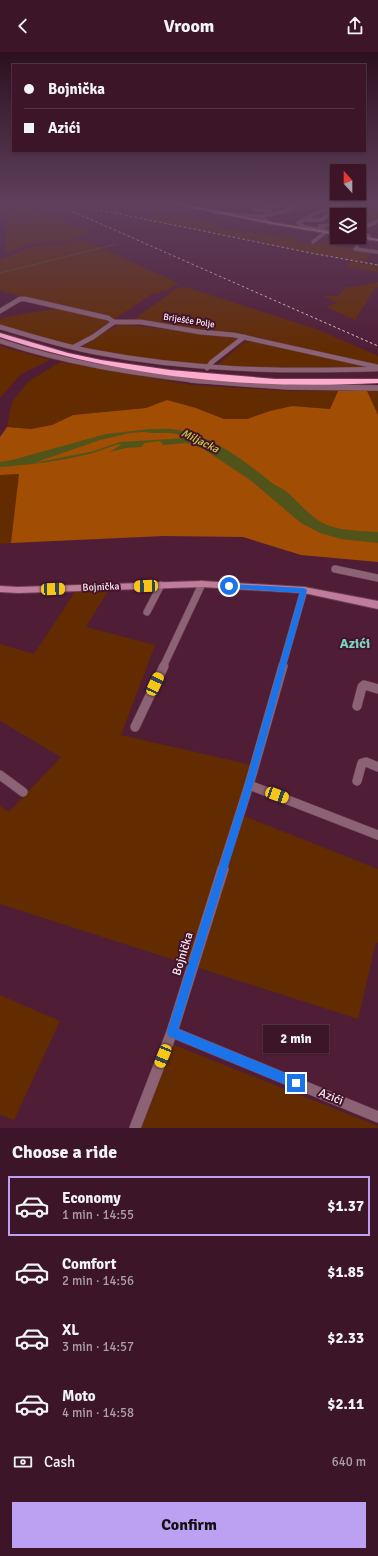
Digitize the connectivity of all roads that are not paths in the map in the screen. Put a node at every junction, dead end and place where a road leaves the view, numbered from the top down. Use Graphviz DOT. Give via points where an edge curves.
graph roads {
  1 [pos="0,311"];
  2 [pos="114,322"];
  3 [pos="0,327"];
  4 [pos="0,332"];
  5 [pos="0,335"];
  6 [pos="244,337"];
  7 [pos="0,342"];
  8 [pos="74,347"];
  9 [pos="207,368"];
  10 [pos="378,368"];
  11 [pos="378,377"];
  12 [pos="378,381"];
  13 [pos="378,388"];
  14 [pos="335,569"];
  15 [pos="378,578"];
  16 [pos="202,584"];
  17 [pos="161,585"];
  18 [pos="0,589"];
  19 [pos="304,590"];
  20 [pos="378,604"];
  21 [pos="147,612"];
  22 [pos="378,689"];
  23 [pos="357,706"];
  24 [pos="135,727"];
  25 [pos="378,767"];
  26 [pos="0,775"];
  27 [pos="357,781"];
  28 [pos="249,785"];
  29 [pos="22,792"];
  30 [pos="378,835"];
  31 [pos="172,1032"];
  32 [pos="378,1117"];
  33 [pos="135,1128"];
  1 -- 2 [label="street, Briješće Polje" via="25,299 108,318"];
  2 -- 6 [label="street, Briješće Polje" via="127,320"];
  2 -- 8 [label="street" via="94,337"];
  3 -- 8 [label="street, Briješće Polje"];
  4 -- 11 [label="highway" via="76,352 184,370 332,379"];
  5 -- 12 [label="highway" via="78,357 171,372 267,380"];
  6 -- 9 [label="street"];
  6 -- 10 [label="street, Briješće Polje"];
  7 -- 13 [label="street" via="57,358 167,377 244,385"];
  8 -- 9 [label="street, Briješće Polje" via="125,358"];
  9 -- 10 [label="street, Briješće Polje" via="302,372"];
  14 -- 15 [label="street"];
  16 -- 17 [label="main road, Bojnička"];
  16 -- 19 [label="main road, Bojnička"];
  16 -- 24 [label="street"];
  17 -- 18 [label="main road, Bojnička"];
  17 -- 21 [label="street"];
  19 -- 20 [label="main road, Bojnička"];
  19 -- 28 [label="street, Bojnička"];
  22 -- 23 [label="street" via="362,687"];
  25 -- 27 [label="street" via="362,763"];
  26 -- 29 [label="street"];
  28 -- 30 [label="street"];
  28 -- 31 [label="street, Bojnička"];
  31 -- 32 [label="street, Azići"];
  31 -- 33 [label="street, Bojnička"];
}
